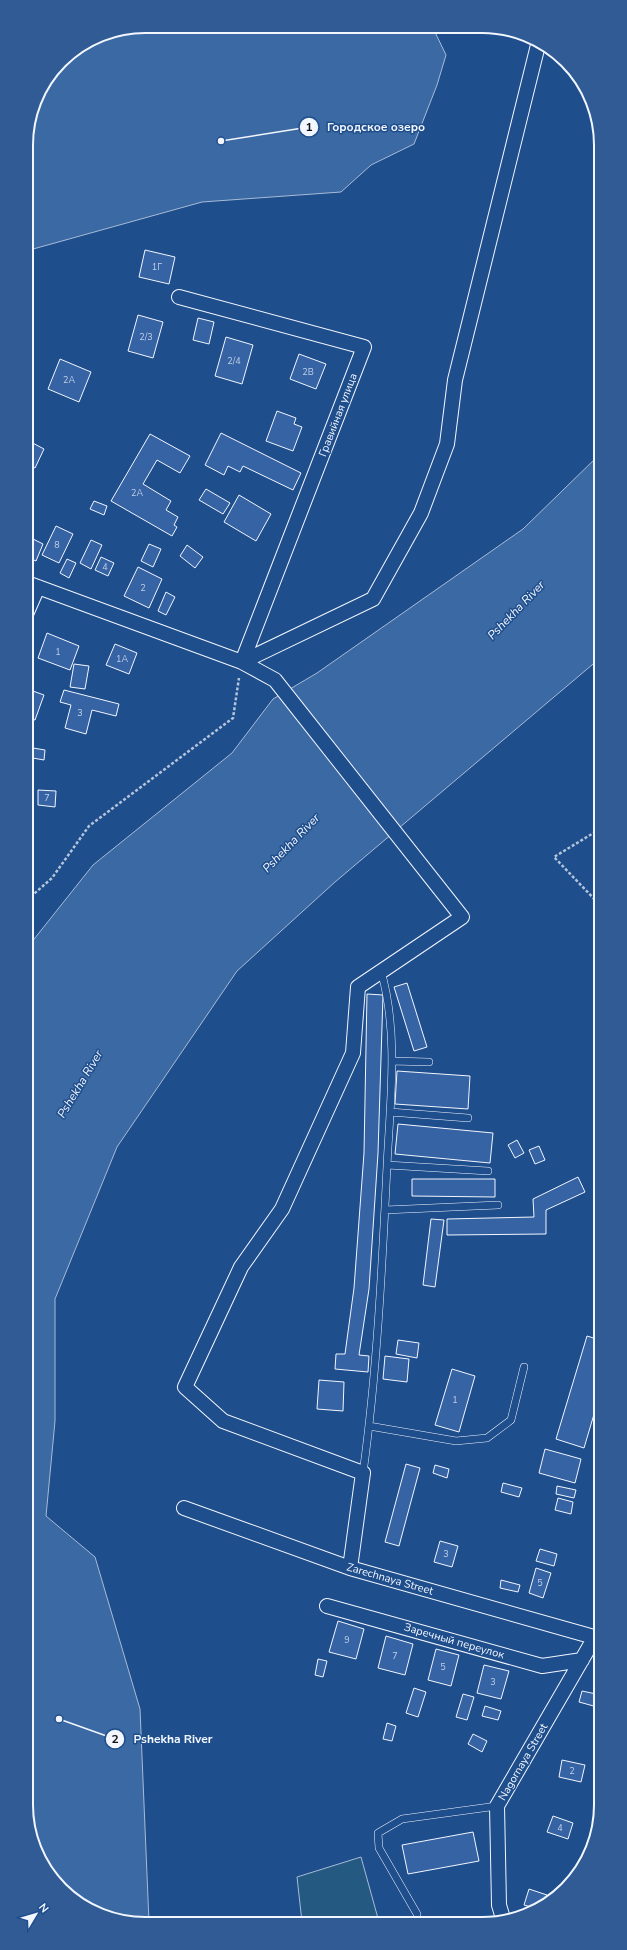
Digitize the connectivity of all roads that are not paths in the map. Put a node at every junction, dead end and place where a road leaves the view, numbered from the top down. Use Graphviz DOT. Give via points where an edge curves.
graph roads {
  1 [pos="536,48"];
  2 [pos="179,297"];
  3 [pos="33,585"];
  4 [pos="242,662"];
  5 [pos="381,971"];
  6 [pos="392,1061"];
  7 [pos="429,1062"];
  8 [pos="390,1112"];
  9 [pos="468,1118"];
  10 [pos="387,1165"];
  11 [pos="488,1171"];
  12 [pos="498,1205"];
  13 [pos="385,1210"];
  14 [pos="524,1367"];
  15 [pos="369,1426"];
  16 [pos="363,1473"];
  17 [pos="184,1508"];
  18 [pos="350,1568"];
  19 [pos="327,1606"];
  20 [pos="594,1637"];
  21 [pos="594,1644"];
  22 [pos="582,1660"];
  23 [pos="497,1806"];
  24 [pos="418,1914"];
  25 [pos="502,1915"];
  1 -- 4 [label="street" via="455,380 447,444 420,512 373,599"];
  2 -- 4 [label="street, Гравийная улица" via="364,347"];
  3 -- 4 [label="street"];
  4 -- 5 [label="street" via="275,680 462,917"];
  5 -- 6 [label="lane" via="387,999"];
  5 -- 16 [label="street" via="358,987 352,1053 282,1209 241,1267 185,1387 223,1421"];
  6 -- 7 [label="lane"];
  6 -- 8 [label="lane"];
  8 -- 9 [label="lane"];
  8 -- 10 [label="lane"];
  10 -- 11 [label="lane"];
  10 -- 13 [label="lane"];
  12 -- 13 [label="lane"];
  13 -- 15 [label="lane"];
  14 -- 15 [label="lane" via="510,1420 487,1438 456,1441"];
  15 -- 16 [label="lane"];
  16 -- 18 [label="street"];
  17 -- 18 [label="street, Zarechnaya Street"];
  18 -- 20 [label="street, Zarechnaya Street"];
  19 -- 22 [label="street, Заречный переулок" via="542,1666"];
  21 -- 22 [label="street, Nagornaya Street"];
  22 -- 23 [label="street, Nagornaya Street"];
  23 -- 24 [label="lane" via="402,1819 378,1832 379,1848"];
  23 -- 25 [label="street, Nagornaya Street" via="499,1905"];
}
